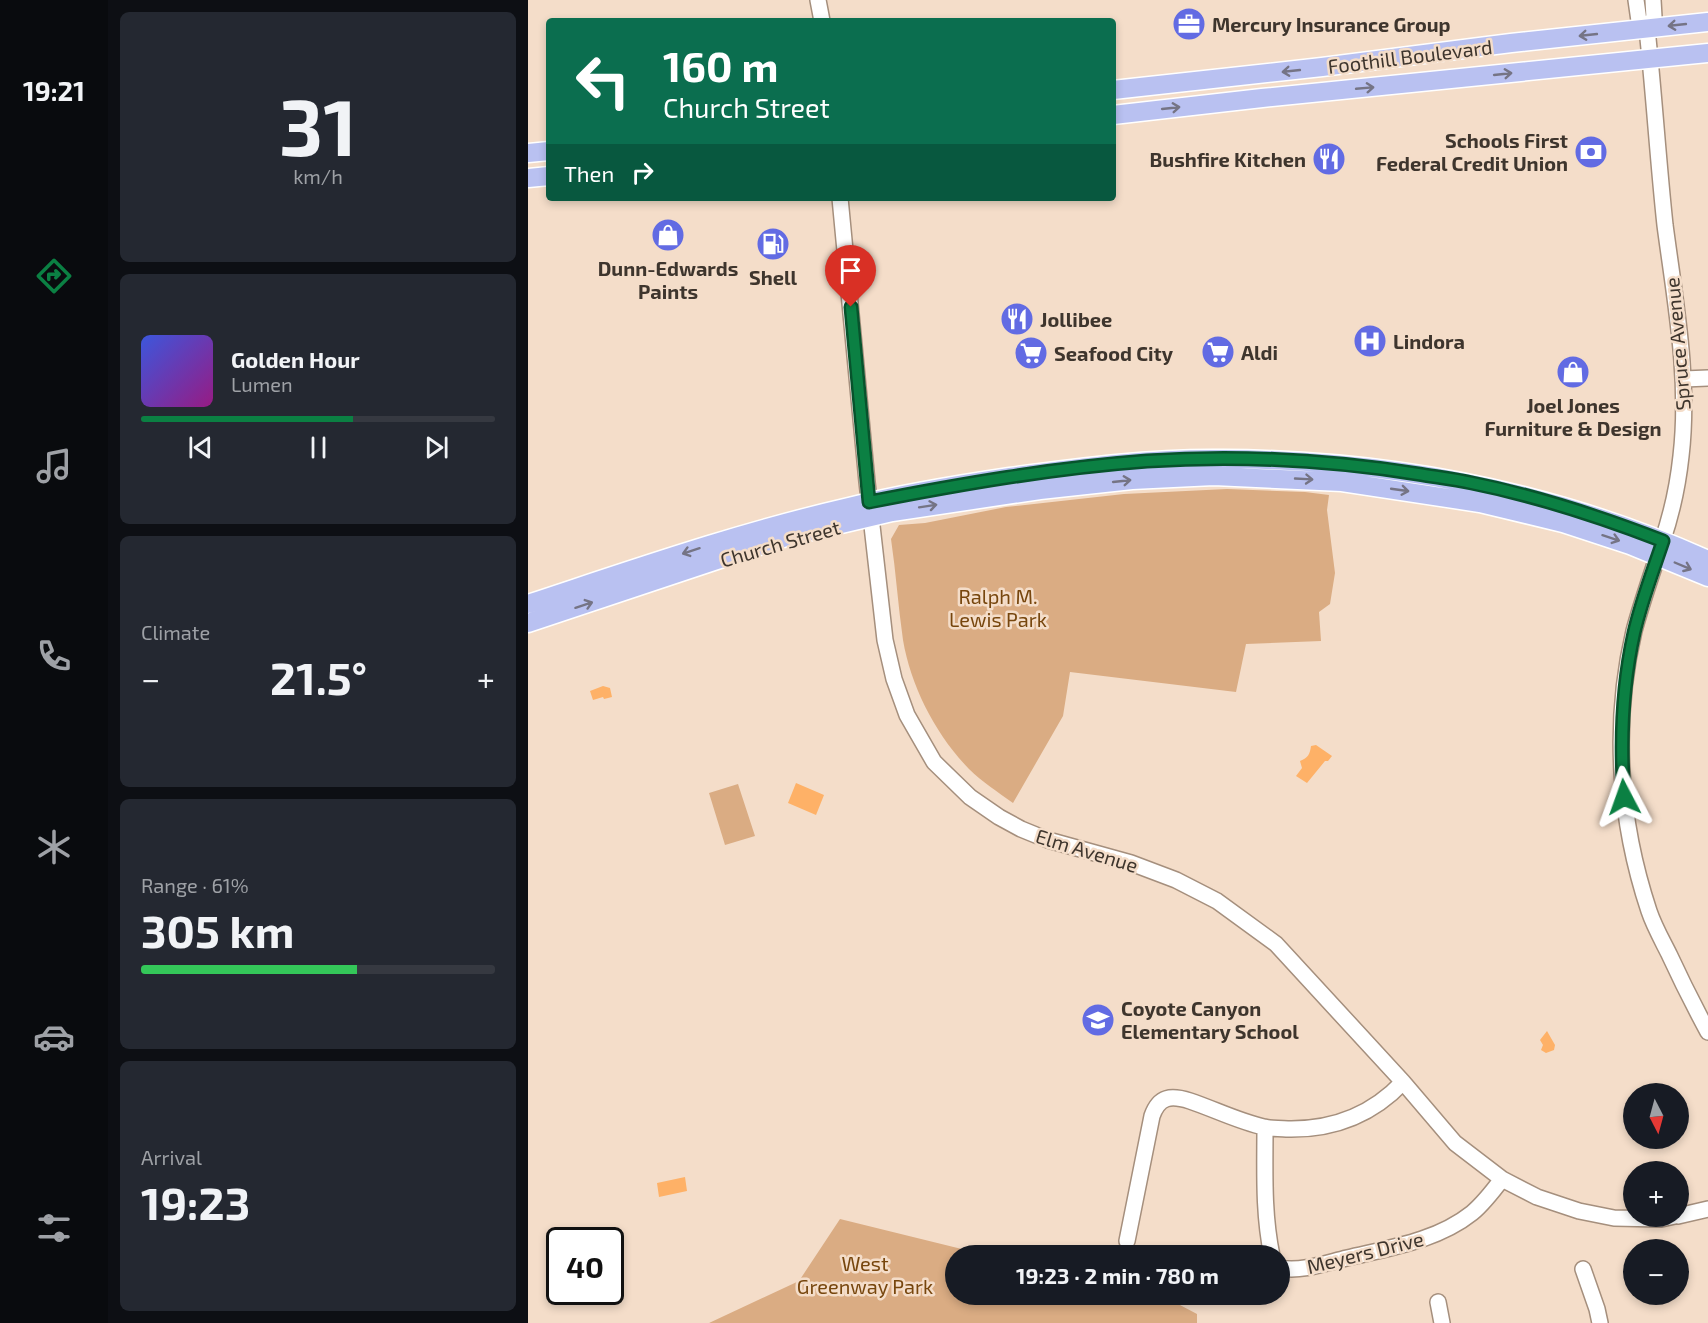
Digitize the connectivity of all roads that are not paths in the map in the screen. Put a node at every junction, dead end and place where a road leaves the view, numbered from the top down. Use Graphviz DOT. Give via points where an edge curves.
graph roads {
  1 [pos="818,0"];
  2 [pos="1636,0"];
  3 [pos="1653,0"];
  4 [pos="821,18"];
  5 [pos="1708,22"];
  6 [pos="1647,29"];
  7 [pos="1708,52"];
  8 [pos="1650,59"];
  9 [pos="1116,90"];
  10 [pos="1116,115"];
  11 [pos="546,151"];
  12 [pos="528,153"];
  13 [pos="546,176"];
  14 [pos="528,178"];
  15 [pos="840,201"];
  16 [pos="1708,378"];
  17 [pos="1684,379"];
  18 [pos="870,510"];
  19 [pos="1660,548"];
  20 [pos="1708,560"];
  21 [pos="1708,577"];
  22 [pos="528,604"];
  23 [pos="528,623"];
  24 [pos="1708,1032"];
  25 [pos="1404,1082"];
  26 [pos="1266,1128"];
  27 [pos="1502,1179"];
  28 [pos="1708,1209"];
  29 [pos="1689,1213"];
  30 [pos="1623,1218"];
  31 [pos="1127,1241"];
  32 [pos="1269,1245"];
  33 [pos="1583,1269"];
  34 [pos="1290,1270"];
  35 [pos="1438,1302"];
  36 [pos="1442,1323"];
  37 [pos="1599,1323"];
  1 -- 4 [label="street"];
  2 -- 6 [label="street, Spruce Avenue" via="1639,21"];
  3 -- 6 [label="street, Spruce Avenue" via="1654,17"];
  5 -- 6 [label="main road, Foothill Boulevard, one-way"];
  6 -- 8 [label="street, Spruce Avenue"];
  6 -- 9 [label="main road, Foothill Boulevard, one-way"];
  7 -- 8 [label="main road, Foothill Boulevard"];
  10 -- 8 [label="main road, Foothill Boulevard, one-way"];
  8 -- 17 [label="street, Spruce Avenue"];
  11 -- 12 [label="main road"];
  13 -- 14 [label="main road"];
  15 -- 18 [label="street, Elm Avenue"];
  16 -- 17 [label="street"];
  17 -- 19 [label="street, Spruce Avenue" via="1681,457"];
  18 -- 19 [label="main road, Church Street" via="1132,480 1343,473 1563,523 1630,545"];
  18 -- 22 [label="main road, Church Street, one-way" via="739,536"];
  23 -- 18 [label="main road, Church Street, one-way"];
  18 -- 25 [label="street, Elm Avenue" via="885,640 894,679 907,715 934,762 970,797 1021,829 1131,863 1217,901 1276,944"];
  19 -- 20 [label="main road, Church Street"];
  19 -- 21 [label="main road, Church Street, one-way"];
  19 -- 24 [label="street, Spruce Avenue" via="1634,631 1625,683 1621,726 1624,797 1630,839 1650,912"];
  25 -- 26 [label="street" via="1376,1106 1329,1126"];
  25 -- 27 [label="street, Elm Avenue" via="1455,1143"];
  26 -- 31 [label="street" via="1178,1097 1156,1105"];
  26 -- 32 [label="street" via="1265,1199"];
  27 -- 30 [label="street, Elm Avenue" via="1537,1197 1579,1211"];
  27 -- 34 [label="street, Meyers Drive" via="1472,1213 1447,1229 1419,1241"];
  28 -- 29 [label="street, Elm Avenue"];
  33 -- 37 [label="street" via="1598,1309"];
  35 -- 36 [label="street"];
}
